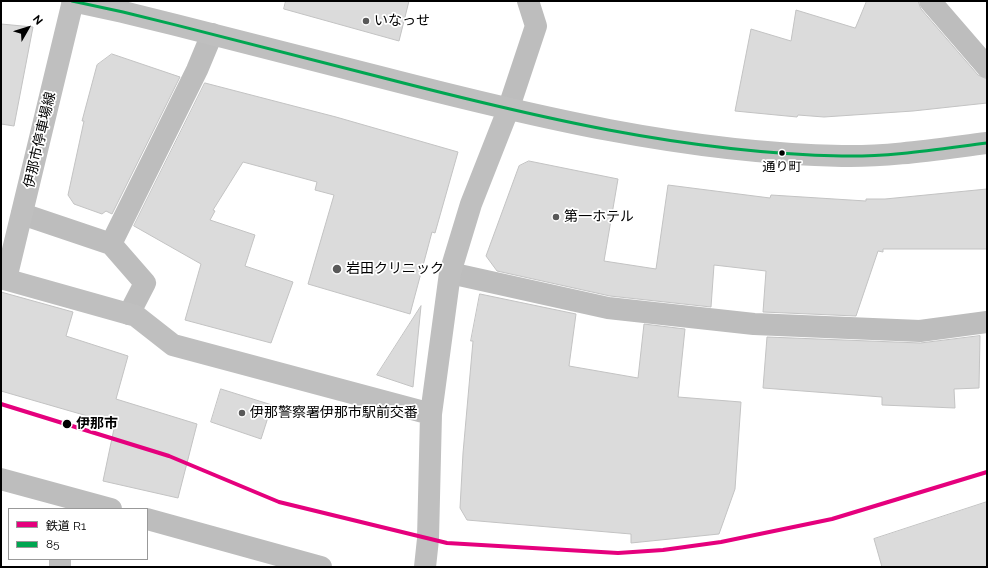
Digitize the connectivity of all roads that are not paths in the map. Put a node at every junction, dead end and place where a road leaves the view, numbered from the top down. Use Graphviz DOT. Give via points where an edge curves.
graph roads {
  1 [pos="72,1"];
  2 [pos="528,1"];
  3 [pos="545,1"];
  4 [pos="930,1"];
  5 [pos="536,26"];
  6 [pos="212,34"];
  7 [pos="987,67"];
  8 [pos="508,110"];
  9 [pos="987,143"];
  10 [pos="22,214"];
  11 [pos="111,244"];
  12 [pos="450,273"];
  13 [pos="3,278"];
  14 [pos="129,314"];
  15 [pos="987,322"];
  16 [pos="431,414"];
  17 [pos="1,479"];
  18 [pos="64,502"];
  19 [pos="104,508"];
  20 [pos="148,519"];
  21 [pos="321,567"];
  22 [pos="425,567"];
  1 -- 6 [label="main road"];
  1 -- 10 [label="main road, 伊那市停車場線"];
  2 -- 5 [label="street"];
  3 -- 5 [label="street"];
  4 -- 7 [label="street"];
  5 -- 8 [label="street"];
  6 -- 8 [label="main road"];
  6 -- 11 [label="street" via="197,70"];
  8 -- 9 [label="main road" via="654,138 769,153 844,156 922,151"];
  8 -- 12 [label="main road" via="471,204"];
  10 -- 11 [label="street"];
  10 -- 13 [label="main road, 伊那市停車場線"];
  11 -- 14 [label="street" via="145,283"];
  12 -- 15 [label="street" via="608,308 754,324 920,332"];
  12 -- 16 [label="main road"];
  13 -- 14 [label="main road"];
  14 -- 16 [label="main road" via="136,316 173,345"];
  16 -- 22 [label="main road"];
  17 -- 18 [label="street"];
  18 -- 19 [label="street"];
  20 -- 21 [label="street"];
}
